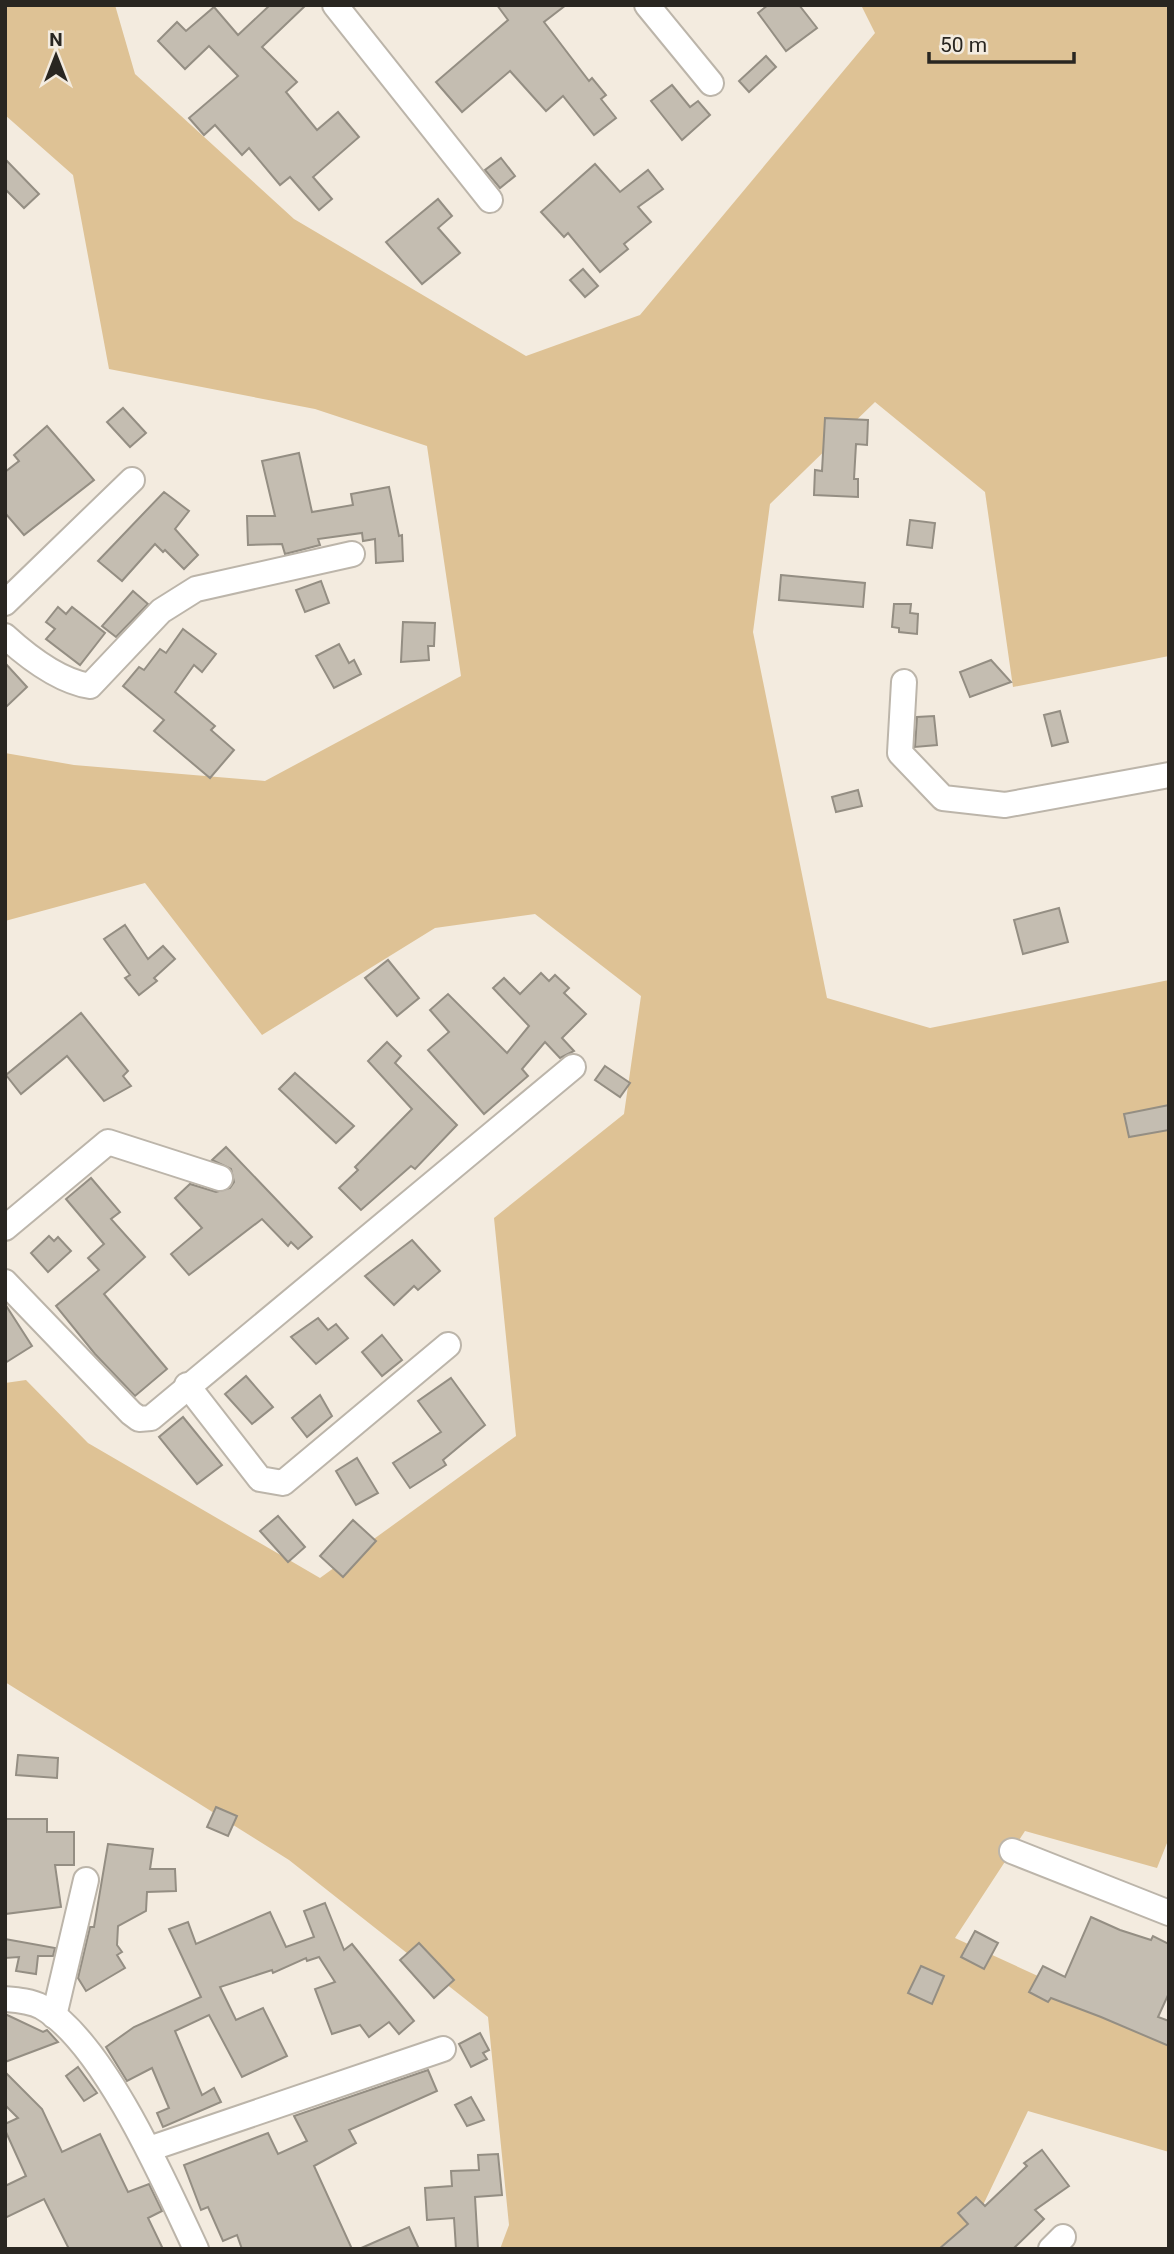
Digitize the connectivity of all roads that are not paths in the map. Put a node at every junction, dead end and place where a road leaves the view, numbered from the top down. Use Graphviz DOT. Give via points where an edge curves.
graph roads {
  1 [pos="335,5"];
  2 [pos="647,5"];
  3 [pos="712,83"];
  4 [pos="490,200"];
  5 [pos="132,480"];
  6 [pos="352,554"];
  7 [pos="5,603"];
  8 [pos="5,636"];
  9 [pos="904,682"];
  10 [pos="1169,775"];
  11 [pos="573,1067"];
  12 [pos="220,1178"];
  13 [pos="5,1228"];
  14 [pos="5,1282"];
  15 [pos="448,1345"];
  16 [pos="187,1385"];
  17 [pos="1012,1851"];
  18 [pos="86,1880"];
  19 [pos="1169,1913"];
  20 [pos="5,1999"];
  21 [pos="54,2016"];
  22 [pos="443,2049"];
  23 [pos="149,2149"];
  24 [pos="196,2249"];
  1 -- 4 [label="street"];
  2 -- 3 [label="street"];
  5 -- 7 [label="street"];
  6 -- 8 [label="street" via="196,589 161,611 90,686 77,684 25,654"];
  9 -- 10 [label="street" via="900,754 943,798 1005,805"];
  11 -- 16 [label="street"];
  12 -- 13 [label="street" via="108,1142"];
  14 -- 16 [label="street" via="139,1419 151,1418"];
  15 -- 16 [label="street" via="284,1483 260,1479"];
  17 -- 19 [label="street"];
  18 -- 21 [label="street"];
  20 -- 21 [label="street" via="39,2005"];
  21 -- 23 [label="street" via="85,2047"];
  22 -- 23 [label="street"];
  23 -- 24 [label="street"];
}
